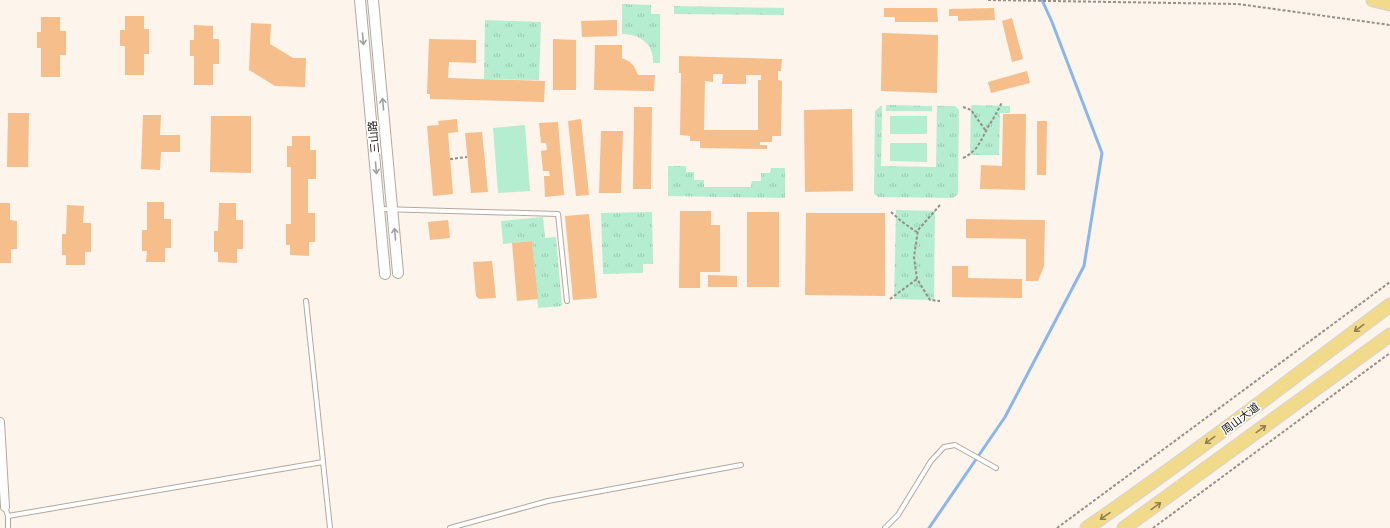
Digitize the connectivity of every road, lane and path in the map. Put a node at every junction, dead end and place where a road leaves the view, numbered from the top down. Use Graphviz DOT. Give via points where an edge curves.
graph roads {
  1 [pos="360,0"];
  2 [pos="373,0"];
  3 [pos="988,0"];
  4 [pos="1012,0"];
  5 [pos="1373,0"];
  6 [pos="1050,1"];
  7 [pos="1390,4"];
  8 [pos="1390,25"];
  9 [pos="1002,102"];
  10 [pos="963,107"];
  11 [pos="986,131"];
  12 [pos="467,157"];
  13 [pos="963,158"];
  14 [pos="450,159"];
  15 [pos="940,205"];
  16 [pos="379,209"];
  17 [pos="393,210"];
  18 [pos="890,212"];
  19 [pos="918,233"];
  20 [pos="398,273"];
  21 [pos="385,274"];
  22 [pos="917,279"];
  23 [pos="1390,282"];
  24 [pos="890,299"];
  25 [pos="306,301"];
  26 [pos="567,301"];
  27 [pos="940,301"];
  28 [pos="1390,305"];
  29 [pos="1390,335"];
  30 [pos="1390,353"];
  31 [pos="0,422"];
  32 [pos="1,443"];
  33 [pos="323,462"];
  34 [pos="741,465"];
  35 [pos="996,468"];
  36 [pos="5,507"];
  37 [pos="8,516"];
  38 [pos="8,528"];
  39 [pos="330,528"];
  40 [pos="450,528"];
  41 [pos="885,528"];
  42 [pos="1056,528"];
  43 [pos="1087,528"];
  44 [pos="1124,528"];
  45 [pos="1153,528"];
  1 -- 16 [label="street, 三山路, one-way"];
  17 -- 2 [label="street, 三山路, one-way"];
  3 -- 4 [label="path"];
  4 -- 6 [label="path"];
  5 -- 7 [label="main road"];
  6 -- 8 [label="path" via="1238,4"];
  9 -- 11 [label="path"];
  10 -- 11 [label="path" via="971,110"];
  11 -- 13 [label="path" via="983,140 970,155"];
  12 -- 14 [label="path"];
  15 -- 19 [label="path"];
  16 -- 17 [label="lane"];
  16 -- 21 [label="street, 三山路"];
  20 -- 17 [label="street, 三山路, one-way"];
  17 -- 26 [label="lane" via="558,214"];
  18 -- 19 [label="path"];
  19 -- 22 [label="path" via="914,257"];
  22 -- 24 [label="path"];
  22 -- 27 [label="path" via="930,300"];
  23 -- 42 [label="path"];
  25 -- 33 [label="lane"];
  28 -- 43 [label="main road, 周山大道, one-way" via="1239,419"];
  44 -- 29 [label="main road, 周山大道, one-way"];
  30 -- 45 [label="path"];
  31 -- 32 [label="street"];
  32 -- 36 [label="street"];
  33 -- 37 [label="lane"];
  33 -- 39 [label="lane"];
  34 -- 40 [label="lane" via="548,501"];
  35 -- 41 [label="lane" via="955,446 944,447 931,461 898,515"];
  36 -- 37 [label="lane"];
  37 -- 38 [label="lane"];
}
